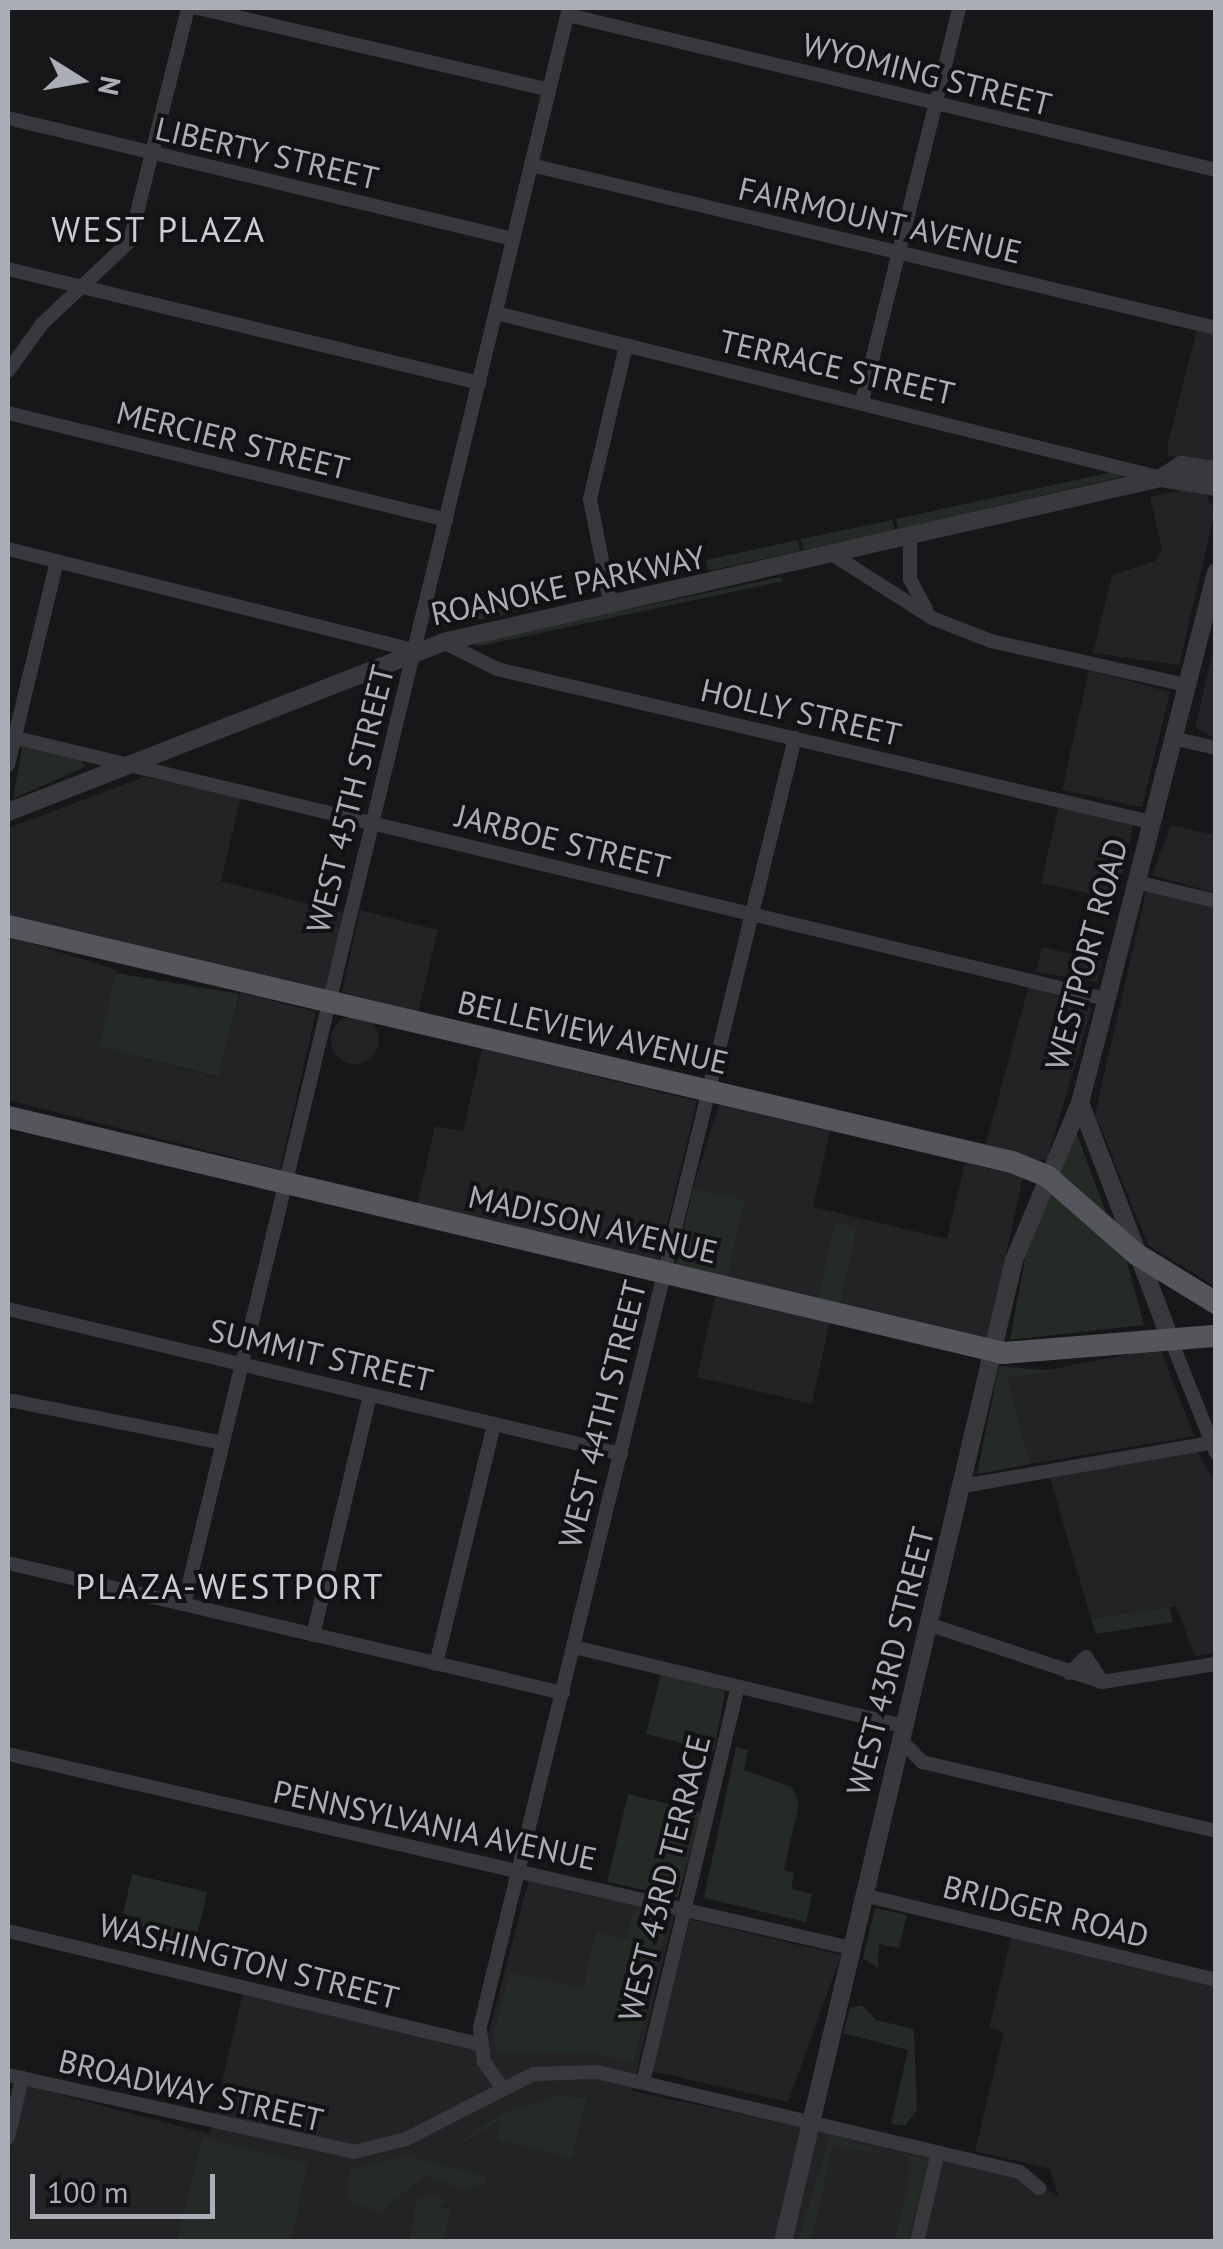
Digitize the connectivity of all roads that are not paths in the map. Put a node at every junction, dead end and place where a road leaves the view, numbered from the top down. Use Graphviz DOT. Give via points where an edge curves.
graph roads {
  1 [pos="188,8"];
  2 [pos="198,8"];
  3 [pos="959,8"];
  4 [pos="569,11"];
  5 [pos="549,90"];
  6 [pos="935,105"];
  7 [pos="8,118"];
  8 [pos="153,154"];
  9 [pos="531,165"];
  10 [pos="1216,170"];
  11 [pos="513,240"];
  12 [pos="899,253"];
  13 [pos="8,269"];
  14 [pos="84,288"];
  15 [pos="496,313"];
  16 [pos="1216,328"];
  17 [pos="626,345"];
  18 [pos="8,372"];
  19 [pos="479,382"];
  20 [pos="862,401"];
  21 [pos="8,414"];
  22 [pos="1216,470"];
  23 [pos="1160,478"];
  24 [pos="1216,488"];
  25 [pos="446,520"];
  26 [pos="8,534"];
  27 [pos="910,539"];
  28 [pos="11,550"];
  29 [pos="835,556"];
  30 [pos="57,561"];
  31 [pos="1216,572"];
  32 [pos="611,606"];
  33 [pos="932,618"];
  34 [pos="443,642"];
  35 [pos="414,650"];
  36 [pos="1186,685"];
  37 [pos="11,737"];
  38 [pos="795,738"];
  39 [pos="1173,738"];
  40 [pos="1216,748"];
  41 [pos="8,765"];
  42 [pos="126,765"];
  43 [pos="8,812"];
  44 [pos="1151,822"];
  45 [pos="372,823"];
  46 [pos="1136,882"];
  47 [pos="1216,900"];
  48 [pos="752,915"];
  49 [pos="8,926"];
  50 [pos="1106,999"];
  51 [pos="329,1002"];
  52 [pos="709,1092"];
  53 [pos="1080,1103"];
  54 [pos="8,1117"];
  55 [pos="1047,1176"];
  56 [pos="286,1184"];
  57 [pos="1136,1254"];
  58 [pos="664,1275"];
  59 [pos="1214,1299"];
  60 [pos="8,1309"];
  61 [pos="1168,1333"];
  62 [pos="1216,1336"];
  63 [pos="994,1351"];
  64 [pos="242,1364"];
  65 [pos="370,1395"];
  66 [pos="8,1400"];
  67 [pos="494,1424"];
  68 [pos="223,1443"];
  69 [pos="1214,1446"];
  70 [pos="621,1454"];
  71 [pos="963,1486"];
  72 [pos="8,1563"];
  73 [pos="184,1604"];
  74 [pos="931,1624"];
  75 [pos="313,1634"];
  76 [pos="574,1647"];
  77 [pos="436,1664"];
  78 [pos="1216,1664"];
  79 [pos="738,1687"];
  80 [pos="563,1693"];
  81 [pos="904,1734"];
  82 [pos="8,1754"];
  83 [pos="922,1762"];
  84 [pos="894,1773"];
  85 [pos="1216,1831"];
  86 [pos="520,1870"];
  87 [pos="863,1895"];
  88 [pos="685,1908"];
  89 [pos="8,1931"];
  90 [pos="851,1948"];
  91 [pos="1216,1980"];
  92 [pos="478,2044"];
  93 [pos="15,2076"];
  94 [pos="643,2082"];
  95 [pos="501,2086"];
  96 [pos="810,2121"];
  97 [pos="8,2138"];
  98 [pos="938,2152"];
  99 [pos="1039,2188"];
  100 [pos="783,2242"];
  101 [pos="917,2242"];
  1 -- 8 [label="street"];
  2 -- 5 [label="street"];
  3 -- 6 [label="street"];
  4 -- 5 [label="street, WEST 45TH STREET"];
  4 -- 6 [label="street, WYOMING STREET"];
  5 -- 9 [label="street, WEST 45TH STREET"];
  6 -- 10 [label="street, WYOMING STREET"];
  6 -- 12 [label="street"];
  7 -- 8 [label="street, LIBERTY STREET"];
  8 -- 11 [label="street, LIBERTY STREET"];
  8 -- 14 [label="street" via="130,241"];
  9 -- 11 [label="street, WEST 45TH STREET"];
  9 -- 12 [label="street, FAIRMOUNT AVENUE"];
  11 -- 15 [label="street, WEST 45TH STREET"];
  12 -- 16 [label="street, FAIRMOUNT AVENUE"];
  12 -- 20 [label="street"];
  13 -- 14 [label="street"];
  14 -- 18 [label="street"];
  14 -- 19 [label="street"];
  15 -- 17 [label="street, TERRACE STREET"];
  15 -- 19 [label="street, WEST 45TH STREET"];
  17 -- 20 [label="street, TERRACE STREET"];
  17 -- 32 [label="street" via="590,499"];
  19 -- 25 [label="street, WEST 45TH STREET"];
  20 -- 23 [label="street, TERRACE STREET"];
  21 -- 25 [label="street, MERCIER STREET"];
  22 -- 23 [label="street, ROANOKE PARKWAY" via="1182,465"];
  23 -- 24 [label="street, ROANOKE PARKWAY"];
  23 -- 27 [label="street, ROANOKE PARKWAY"];
  25 -- 35 [label="street, WEST 45TH STREET"];
  26 -- 28 [label="street"];
  27 -- 29 [label="street, ROANOKE PARKWAY"];
  27 -- 33 [label="street" via="914,592"];
  28 -- 30 [label="street"];
  29 -- 32 [label="street, ROANOKE PARKWAY"];
  29 -- 33 [label="street"];
  30 -- 35 [label="street"];
  30 -- 37 [label="street"];
  31 -- 36 [label="street, WESTPORT ROAD"];
  32 -- 34 [label="street, ROANOKE PARKWAY"];
  33 -- 36 [label="street" via="992,641"];
  34 -- 35 [label="street, ROANOKE PARKWAY"];
  34 -- 38 [label="street, HOLLY STREET" via="497,669"];
  35 -- 42 [label="street, ROANOKE PARKWAY"];
  35 -- 45 [label="street, WEST 45TH STREET"];
  36 -- 39 [label="street, WESTPORT ROAD"];
  37 -- 41 [label="street"];
  37 -- 42 [label="street, JARBOE STREET"];
  38 -- 44 [label="street, HOLLY STREET"];
  38 -- 48 [label="street, WEST 44TH STREET"];
  39 -- 40 [label="street"];
  39 -- 44 [label="street, WESTPORT ROAD"];
  42 -- 43 [label="street, ROANOKE PARKWAY"];
  42 -- 45 [label="street, JARBOE STREET"];
  44 -- 46 [label="street, WESTPORT ROAD"];
  45 -- 48 [label="street, JARBOE STREET"];
  45 -- 51 [label="street, WEST 45TH STREET"];
  46 -- 47 [label="street"];
  46 -- 50 [label="street, WESTPORT ROAD"];
  48 -- 50 [label="street, JARBOE STREET"];
  48 -- 52 [label="street, WEST 44TH STREET"];
  49 -- 51 [label="main road, BELLEVIEW AVENUE"];
  50 -- 53 [label="street, WESTPORT ROAD"];
  51 -- 52 [label="main road, BELLEVIEW AVENUE"];
  51 -- 56 [label="street, WEST 45TH STREET"];
  52 -- 55 [label="main road, BELLEVIEW AVENUE"];
  52 -- 58 [label="street, WEST 44TH STREET"];
  53 -- 55 [label="street, WEST 43RD STREET"];
  53 -- 57 [label="street, WESTPORT ROAD"];
  54 -- 56 [label="main road, MADISON AVENUE"];
  55 -- 57 [label="main road, BELLEVIEW AVENUE"];
  55 -- 63 [label="street, WEST 43RD STREET" via="1023,1230"];
  56 -- 58 [label="main road, MADISON AVENUE"];
  56 -- 64 [label="street, WEST 45TH STREET"];
  57 -- 59 [label="main road, BELLEVIEW AVENUE"];
  57 -- 61 [label="street, WESTPORT ROAD"];
  58 -- 63 [label="main road, MADISON AVENUE"];
  58 -- 70 [label="street, WEST 44TH STREET"];
  60 -- 64 [label="street, SUMMIT STREET"];
  61 -- 62 [label="main road, MADISON AVENUE"];
  61 -- 63 [label="main road, MADISON AVENUE"];
  61 -- 69 [label="street, WESTPORT ROAD"];
  63 -- 71 [label="street, WEST 43RD STREET"];
  64 -- 65 [label="street, SUMMIT STREET"];
  64 -- 68 [label="street, WEST 45TH STREET"];
  65 -- 67 [label="street, SUMMIT STREET"];
  65 -- 75 [label="street"];
  66 -- 68 [label="street"];
  67 -- 70 [label="street, SUMMIT STREET"];
  67 -- 77 [label="street"];
  68 -- 73 [label="street, WEST 45TH STREET"];
  69 -- 71 [label="street"];
  70 -- 76 [label="street, WEST 44TH STREET"];
  71 -- 74 [label="street, WEST 43RD STREET"];
  72 -- 73 [label="street"];
  73 -- 75 [label="street"];
  74 -- 78 [label="street" via="1068,1672 1086,1657 1102,1682"];
  74 -- 81 [label="street, WEST 43RD STREET"];
  75 -- 77 [label="street"];
  76 -- 79 [label="street"];
  76 -- 80 [label="street, WEST 44TH STREET"];
  77 -- 80 [label="street"];
  79 -- 81 [label="street"];
  79 -- 88 [label="street, WEST 43RD TERRACE"];
  80 -- 86 [label="street, WEST 44TH STREET"];
  81 -- 83 [label="street"];
  81 -- 84 [label="street, WEST 43RD STREET"];
  82 -- 86 [label="street, PENNSYLVANIA AVENUE"];
  83 -- 84 [label="street"];
  83 -- 85 [label="street"];
  84 -- 87 [label="street, WEST 43RD STREET"];
  86 -- 88 [label="street, PENNSYLVANIA AVENUE"];
  86 -- 92 [label="street, WEST 44TH STREET"];
  87 -- 90 [label="street, WEST 43RD STREET"];
  87 -- 91 [label="street, BRIDGER ROAD"];
  88 -- 90 [label="street, PENNSYLVANIA AVENUE"];
  88 -- 94 [label="street, WEST 43RD TERRACE"];
  89 -- 92 [label="street, WASHINGTON STREET"];
  90 -- 96 [label="street, WEST 43RD STREET"];
  92 -- 95 [label="street"];
  93 -- 95 [label="street, BROADWAY STREET" via="344,2152 406,2138"];
  93 -- 97 [label="street"];
  94 -- 95 [label="street, BROADWAY STREET" via="564,2069"];
  94 -- 96 [label="street"];
  96 -- 98 [label="street"];
  96 -- 100 [label="street, WEST 43RD STREET"];
  98 -- 99 [label="street" via="1020,2172"];
  98 -- 101 [label="street"];
}
